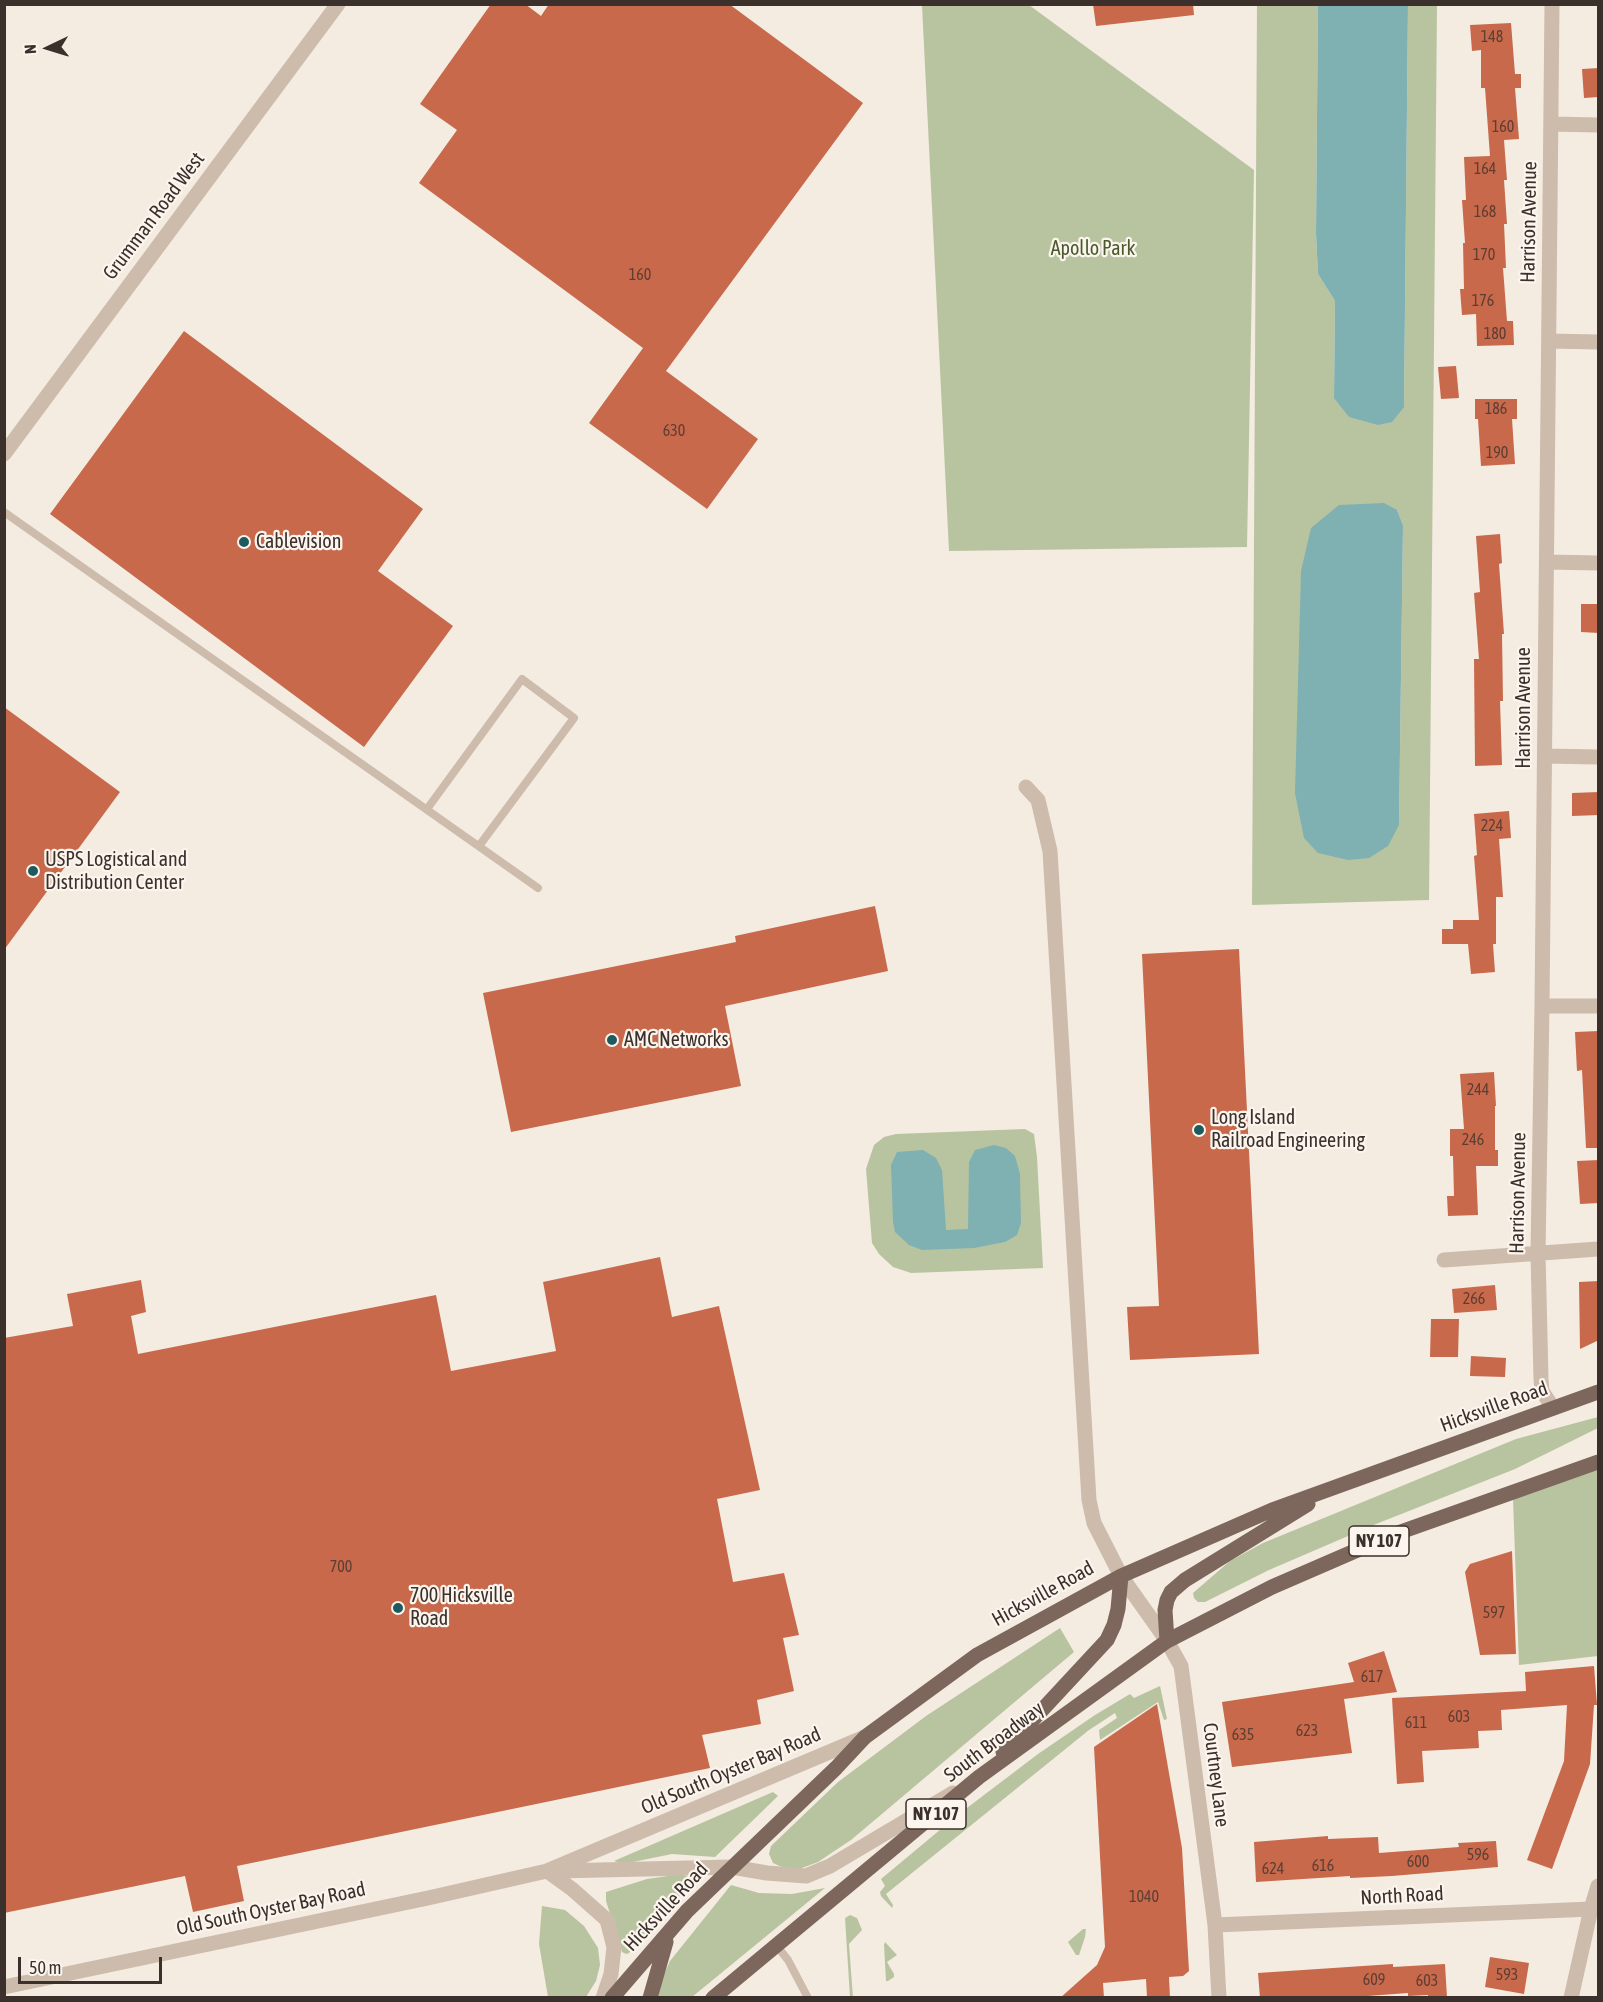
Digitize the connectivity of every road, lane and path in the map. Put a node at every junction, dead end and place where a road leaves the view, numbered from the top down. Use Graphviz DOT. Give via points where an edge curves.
graph roads {
  1 [pos="339,4"];
  2 [pos="1552,4"];
  3 [pos="1551,124"];
  4 [pos="1599,125"];
  5 [pos="1549,341"];
  6 [pos="1599,342"];
  7 [pos="4,454"];
  8 [pos="4,512"];
  9 [pos="1547,562"];
  10 [pos="1599,562"];
  11 [pos="1545,756"];
  12 [pos="1599,757"];
  13 [pos="1026,787"];
  14 [pos="427,810"];
  15 [pos="479,846"];
  16 [pos="538,888"];
  17 [pos="1542,1006"];
  18 [pos="1599,1006"];
  19 [pos="1599,1249"];
  20 [pos="1538,1253"];
  21 [pos="1444,1260"];
  22 [pos="1599,1392"];
  23 [pos="1553,1408"];
  24 [pos="1599,1462"];
  25 [pos="1336,1486"];
  26 [pos="1121,1576"];
  27 [pos="1167,1641"];
  28 [pos="865,1737"];
  29 [pos="979,1777"];
  30 [pos="732,1867"];
  31 [pos="546,1871"];
  32 [pos="1599,1886"];
  33 [pos="1591,1909"];
  34 [pos="1215,1925"];
  35 [pos="667,1936"];
  36 [pos="776,1945"];
  37 [pos="4,1987"];
  38 [pos="603,1998"];
  39 [pos="612,1998"];
  40 [pos="650,1998"];
  41 [pos="713,1998"];
  42 [pos="808,1998"];
  43 [pos="1219,1998"];
  44 [pos="1571,1998"];
  1 -- 7 [label="street, Grumman Road West"];
  2 -- 3 [label="street, Harrison Avenue"];
  3 -- 4 [label="street"];
  3 -- 5 [label="street, Harrison Avenue"];
  5 -- 6 [label="street"];
  5 -- 9 [label="street, Harrison Avenue"];
  8 -- 14 [label="lane"];
  9 -- 10 [label="street"];
  9 -- 11 [label="street, Harrison Avenue"];
  11 -- 12 [label="street"];
  11 -- 17 [label="street, Harrison Avenue"];
  13 -- 26 [label="street, Courtney Lane" via="1038,800 1050,851 1089,1500 1094,1523"];
  14 -- 15 [label="lane"];
  14 -- 15 [label="lane" via="522,679 574,718"];
  15 -- 16 [label="lane"];
  17 -- 18 [label="street"];
  17 -- 20 [label="street, Harrison Avenue"];
  19 -- 20 [label="street"];
  20 -- 21 [label="street"];
  20 -- 23 [label="street, Harrison Avenue" via="1542,1391"];
  22 -- 23 [label="main road, Hicksville Road"];
  23 -- 25 [label="main road, Hicksville Road"];
  24 -- 27 [label="main road, NY 107" via="1392,1535 1272,1587"];
  25 -- 26 [label="main road, Hicksville Road"];
  25 -- 27 [label="main road" via="1171,1592 1165,1610"];
  26 -- 27 [label="street, Courtney Lane"];
  26 -- 28 [label="main road, Hicksville Road" via="978,1655"];
  26 -- 29 [label="main road" via="1118,1609 1107,1640"];
  27 -- 29 [label="main road, South Broadway / NY 107"];
  27 -- 34 [label="street, Courtney Lane" via="1180,1666"];
  28 -- 30 [label="main road, Hicksville Road"];
  28 -- 31 [label="street, Old South Oyster Bay Road"];
  29 -- 30 [label="street, Old South Oyster Bay Road" via="830,1866 806,1875"];
  29 -- 36 [label="main road, South Broadway / NY 107"];
  30 -- 31 [label="street, Old South Oyster Bay Road"];
  30 -- 35 [label="main road, Hicksville Road"];
  31 -- 37 [label="street, Old South Oyster Bay Road"];
  31 -- 38 [label="street" via="608,1920 614,1947"];
  32 -- 33 [label="street"];
  33 -- 34 [label="street, North Road"];
  33 -- 44 [label="street"];
  34 -- 43 [label="street, Courtney Lane"];
  35 -- 39 [label="main road, Hicksville Road"];
  35 -- 40 [label="main road"];
  36 -- 41 [label="main road, South Broadway / NY 107"];
  36 -- 42 [label="lane"];
}
